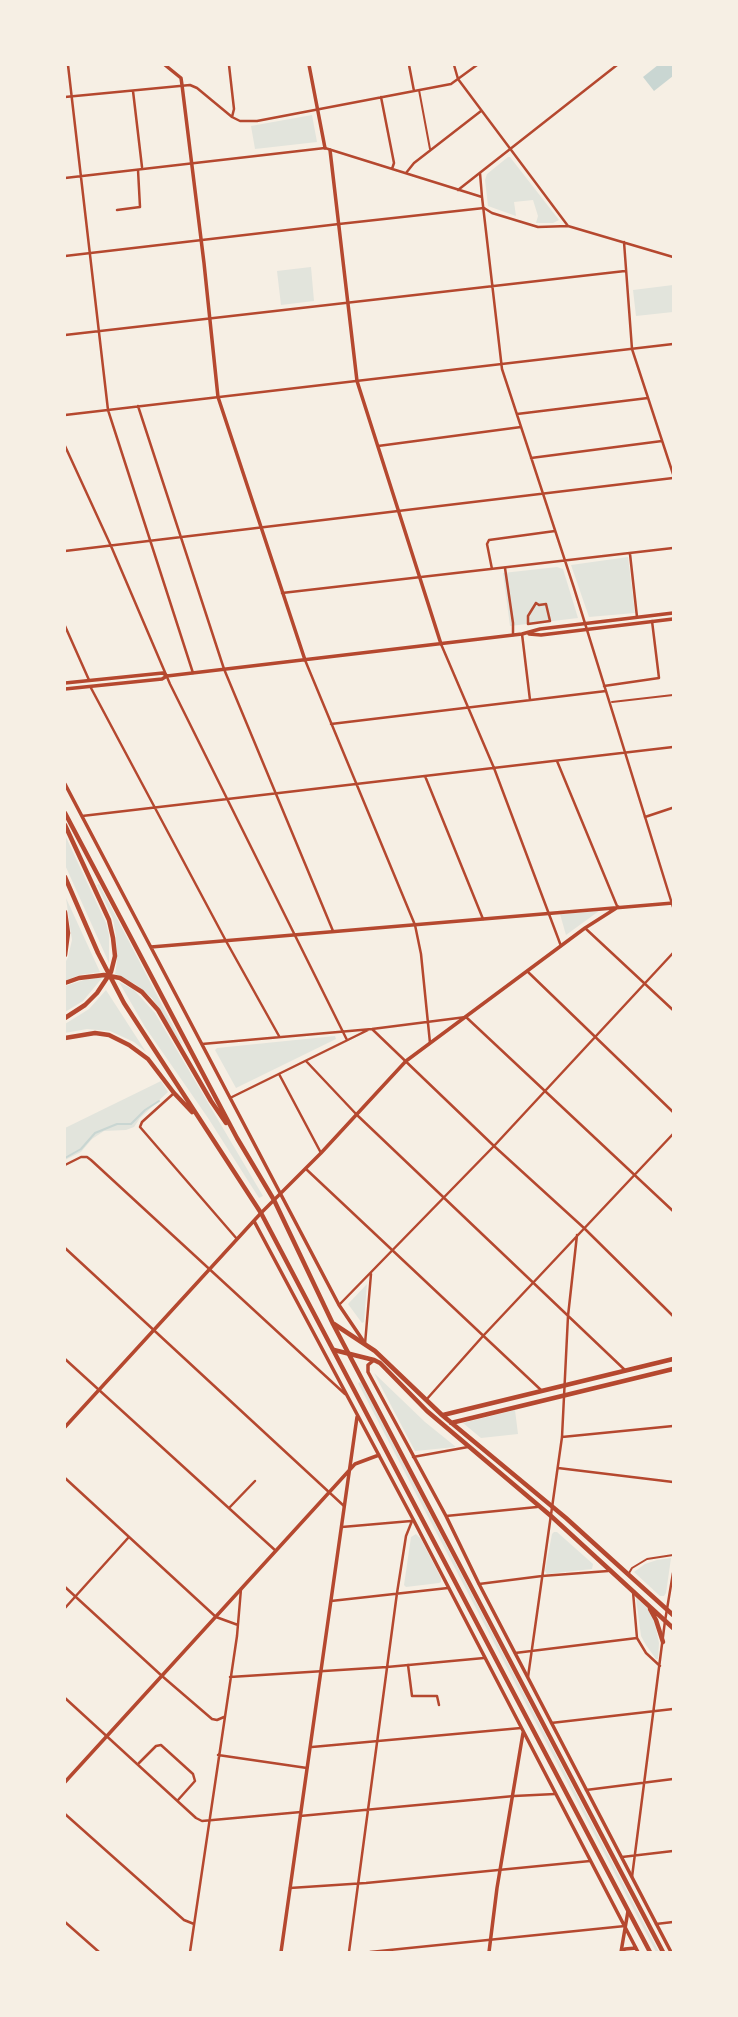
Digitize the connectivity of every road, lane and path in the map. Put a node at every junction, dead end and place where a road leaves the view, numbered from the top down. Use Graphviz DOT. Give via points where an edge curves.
graph roads {
  1 [pos="68,65"];
  2 [pos="165,65"];
  3 [pos="229,65"];
  4 [pos="309,65"];
  5 [pos="409,65"];
  6 [pos="454,65"];
  7 [pos="477,65"];
  8 [pos="617,65"];
  9 [pos="457,79"];
  10 [pos="183,85"];
  11 [pos="419,90"];
  12 [pos="132,91"];
  13 [pos="414,91"];
  14 [pos="72,96"];
  15 [pos="65,97"];
  16 [pos="381,97"];
  17 [pos="316,110"];
  18 [pos="481,111"];
  19 [pos="232,117"];
  20 [pos="325,148"];
  21 [pos="510,148"];
  22 [pos="330,150"];
  23 [pos="430,150"];
  24 [pos="191,163"];
  25 [pos="140,169"];
  26 [pos="393,169"];
  27 [pos="480,172"];
  28 [pos="406,173"];
  29 [pos="81,176"];
  30 [pos="65,178"];
  31 [pos="458,190"];
  32 [pos="482,197"];
  33 [pos="484,208"];
  34 [pos="117,210"];
  35 [pos="339,224"];
  36 [pos="568,226"];
  37 [pos="201,240"];
  38 [pos="624,242"];
  39 [pos="90,253"];
  40 [pos="65,256"];
  41 [pos="673,257"];
  42 [pos="625,271"];
  43 [pos="493,286"];
  44 [pos="348,303"];
  45 [pos="209,319"];
  46 [pos="99,331"];
  47 [pos="65,335"];
  48 [pos="673,344"];
  49 [pos="632,349"];
  50 [pos="501,364"];
  51 [pos="357,381"];
  52 [pos="218,397"];
  53 [pos="648,398"];
  54 [pos="138,406"];
  55 [pos="108,410"];
  56 [pos="517,414"];
  57 [pos="65,415"];
  58 [pos="521,427"];
  59 [pos="662,441"];
  60 [pos="65,446"];
  61 [pos="378,446"];
  62 [pos="531,458"];
  63 [pos="673,476"];
  64 [pos="543,494"];
  65 [pos="399,511"];
  66 [pos="260,528"];
  67 [pos="555,531"];
  68 [pos="181,537"];
  69 [pos="150,541"];
  70 [pos="111,546"];
  71 [pos="673,548"];
  72 [pos="65,551"];
  73 [pos="630,554"];
  74 [pos="565,561"];
  75 [pos="506,568"];
  76 [pos="492,569"];
  77 [pos="419,578"];
  78 [pos="282,593"];
  79 [pos="546,604"];
  80 [pos="673,613"];
  81 [pos="637,617"];
  82 [pos="673,619"];
  83 [pos="652,621"];
  84 [pos="585,623"];
  85 [pos="65,626"];
  86 [pos="587,629"];
  87 [pos="525,634"];
  88 [pos="513,635"];
  89 [pos="441,644"];
  90 [pos="304,660"];
  91 [pos="223,669"];
  92 [pos="192,673"];
  93 [pos="167,676"];
  94 [pos="65,683"];
  95 [pos="90,684"];
  96 [pos="604,686"];
  97 [pos="65,689"];
  98 [pos="606,691"];
  99 [pos="673,695"];
  100 [pos="530,700"];
  101 [pos="610,703"];
  102 [pos="467,708"];
  103 [pos="331,724"];
  104 [pos="673,747"];
  105 [pos="625,753"];
  106 [pos="557,761"];
  107 [pos="494,768"];
  108 [pos="425,776"];
  109 [pos="65,784"];
  110 [pos="357,784"];
  111 [pos="276,793"];
  112 [pos="229,799"];
  113 [pos="155,808"];
  114 [pos="672,808"];
  115 [pos="65,813"];
  116 [pos="82,816"];
  117 [pos="645,817"];
  118 [pos="65,825"];
  119 [pos="65,877"];
  120 [pos="672,904"];
  121 [pos="618,907"];
  122 [pos="65,912"];
  123 [pos="550,913"];
  124 [pos="483,919"];
  125 [pos="415,925"];
  126 [pos="585,928"];
  127 [pos="333,932"];
  128 [pos="296,935"];
  129 [pos="226,941"];
  130 [pos="561,946"];
  131 [pos="151,947"];
  132 [pos="673,953"];
  133 [pos="65,955"];
  134 [pos="527,971"];
  135 [pos="65,983"];
  136 [pos="645,983"];
  137 [pos="673,1010"];
  138 [pos="466,1017"];
  139 [pos="65,1018"];
  140 [pos="427,1021"];
  141 [pos="372,1029"];
  142 [pos="341,1031"];
  143 [pos="279,1036"];
  144 [pos="597,1037"];
  145 [pos="65,1038"];
  146 [pos="347,1040"];
  147 [pos="429,1043"];
  148 [pos="201,1044"];
  149 [pos="306,1061"];
  150 [pos="406,1061"];
  151 [pos="279,1074"];
  152 [pos="546,1090"];
  153 [pos="174,1093"];
  154 [pos="230,1098"];
  155 [pos="673,1112"];
  156 [pos="357,1115"];
  157 [pos="199,1119"];
  158 [pos="673,1134"];
  159 [pos="237,1138"];
  160 [pos="494,1146"];
  161 [pos="321,1153"];
  162 [pos="65,1165"];
  163 [pos="306,1169"];
  164 [pos="634,1174"];
  165 [pos="281,1194"];
  166 [pos="444,1197"];
  167 [pos="274,1200"];
  168 [pos="673,1211"];
  169 [pos="261,1213"];
  170 [pos="254,1221"];
  171 [pos="584,1228"];
  172 [pos="244,1232"];
  173 [pos="261,1233"];
  174 [pos="577,1236"];
  175 [pos="237,1239"];
  176 [pos="65,1248"];
  177 [pos="392,1251"];
  178 [pos="209,1270"];
  179 [pos="371,1273"];
  180 [pos="533,1283"];
  181 [pos="339,1305"];
  182 [pos="673,1315"];
  183 [pos="568,1316"];
  184 [pos="333,1324"];
  185 [pos="154,1330"];
  186 [pos="483,1336"];
  187 [pos="365,1344"];
  188 [pos="334,1350"];
  189 [pos="350,1354"];
  190 [pos="65,1359"];
  191 [pos="673,1359"];
  192 [pos="374,1360"];
  193 [pos="673,1369"];
  194 [pos="626,1371"];
  195 [pos="566,1385"];
  196 [pos="99,1390"];
  197 [pos="542,1391"];
  198 [pos="565,1395"];
  199 [pos="347,1396"];
  200 [pos="426,1400"];
  201 [pos="357,1415"];
  202 [pos="442,1415"];
  203 [pos="434,1417"];
  204 [pos="451,1423"];
  205 [pos="443,1425"];
  206 [pos="673,1426"];
  207 [pos="65,1427"];
  208 [pos="367,1433"];
  209 [pos="355,1435"];
  210 [pos="562,1437"];
  211 [pos="469,1447"];
  212 [pos="379,1455"];
  213 [pos="413,1457"];
  214 [pos="558,1468"];
  215 [pos="350,1469"];
  216 [pos="65,1478"];
  217 [pos="255,1481"];
  218 [pos="673,1482"];
  219 [pos="329,1492"];
  220 [pos="344,1507"];
  221 [pos="540,1507"];
  222 [pos="553,1507"];
  223 [pos="229,1508"];
  224 [pos="446,1516"];
  225 [pos="551,1516"];
  226 [pos="413,1521"];
  227 [pos="342,1527"];
  228 [pos="129,1537"];
  229 [pos="276,1551"];
  230 [pos="673,1555"];
  231 [pos="611,1571"];
  232 [pos="673,1573"];
  233 [pos="628,1574"];
  234 [pos="542,1576"];
  235 [pos="479,1584"];
  236 [pos="65,1587"];
  237 [pos="448,1588"];
  238 [pos="241,1590"];
  239 [pos="633,1592"];
  240 [pos="397,1593"];
  241 [pos="75,1597"];
  242 [pos="331,1601"];
  243 [pos="648,1605"];
  244 [pos="65,1608"];
  245 [pos="667,1609"];
  246 [pos="673,1615"];
  247 [pos="216,1617"];
  248 [pos="665,1621"];
  249 [pos="238,1625"];
  250 [pos="673,1628"];
  251 [pos="637,1638"];
  252 [pos="663,1642"];
  253 [pos="532,1650"];
  254 [pos="515,1653"];
  255 [pos="484,1658"];
  256 [pos="408,1665"];
  257 [pos="660,1666"];
  258 [pos="387,1667"];
  259 [pos="321,1671"];
  260 [pos="162,1676"];
  261 [pos="230,1676"];
  262 [pos="528,1677"];
  263 [pos="65,1698"];
  264 [pos="439,1705"];
  265 [pos="673,1709"];
  266 [pos="654,1711"];
  267 [pos="224,1717"];
  268 [pos="551,1723"];
  269 [pos="522,1730"];
  270 [pos="106,1737"];
  271 [pos="377,1741"];
  272 [pos="310,1747"];
  273 [pos="218,1755"];
  274 [pos="139,1763"];
  275 [pos="307,1768"];
  276 [pos="673,1779"];
  277 [pos="65,1782"];
  278 [pos="645,1782"];
  279 [pos="586,1790"];
  280 [pos="556,1794"];
  281 [pos="514,1796"];
  282 [pos="178,1800"];
  283 [pos="369,1810"];
  284 [pos="65,1814"];
  285 [pos="300,1814"];
  286 [pos="209,1821"];
  287 [pos="673,1852"];
  288 [pos="636,1856"];
  289 [pos="622,1857"];
  290 [pos="590,1861"];
  291 [pos="500,1868"];
  292 [pos="632,1877"];
  293 [pos="357,1883"];
  294 [pos="290,1888"];
  295 [pos="628,1911"];
  296 [pos="65,1922"];
  297 [pos="673,1922"];
  298 [pos="194,1924"];
  299 [pos="656,1924"];
  300 [pos="625,1926"];
  301 [pos="491,1940"];
  302 [pos="637,1950"];
  303 [pos="99,1952"];
  304 [pos="190,1952"];
  305 [pos="281,1952"];
  306 [pos="349,1952"];
  307 [pos="370,1952"];
  308 [pos="489,1952"];
  309 [pos="621,1952"];
  310 [pos="650,1952"];
  311 [pos="663,1952"];
  312 [pos="671,1952"];
  1 -- 14 [label="street"];
  2 -- 10 [label="street"];
  3 -- 19 [label="street"];
  4 -- 17 [label="street"];
  5 -- 13 [label="street"];
  6 -- 9 [label="street"];
  7 -- 9 [label="street"];
  8 -- 21 [label="street"];
  9 -- 11 [label="street"];
  9 -- 18 [label="street"];
  10 -- 12 [label="street"];
  10 -- 19 [label="street" via="197,88"];
  10 -- 24 [label="street"];
  11 -- 13 [label="street"];
  11 -- 23 [label="lane"];
  12 -- 14 [label="street"];
  12 -- 25 [label="street"];
  13 -- 16 [label="street"];
  14 -- 15 [label="street"];
  14 -- 29 [label="street"];
  16 -- 17 [label="street"];
  16 -- 26 [label="street"];
  17 -- 19 [label="street" via="257,121"];
  17 -- 20 [label="street"];
  18 -- 21 [label="street"];
  18 -- 23 [label="street"];
  20 -- 22 [label="street"];
  20 -- 24 [label="street"];
  21 -- 27 [label="street"];
  21 -- 36 [label="street"];
  22 -- 26 [label="street"];
  22 -- 35 [label="street"];
  23 -- 28 [label="street"];
  24 -- 25 [label="street"];
  24 -- 37 [label="street"];
  25 -- 29 [label="street"];
  25 -- 34 [label="street" via="140,206"];
  26 -- 28 [label="street"];
  27 -- 31 [label="street"];
  27 -- 32 [label="street"];
  28 -- 31 [label="street"];
  29 -- 30 [label="street"];
  29 -- 39 [label="street"];
  31 -- 32 [label="street"];
  32 -- 33 [label="street"];
  33 -- 35 [label="street"];
  33 -- 36 [label="street" via="538,227"];
  33 -- 43 [label="street"];
  35 -- 37 [label="street"];
  35 -- 44 [label="street"];
  36 -- 38 [label="street"];
  37 -- 39 [label="street"];
  37 -- 45 [label="street"];
  38 -- 41 [label="street"];
  38 -- 42 [label="street"];
  39 -- 40 [label="street"];
  39 -- 46 [label="street"];
  42 -- 43 [label="street"];
  42 -- 49 [label="street"];
  43 -- 44 [label="street"];
  43 -- 50 [label="street"];
  44 -- 45 [label="street"];
  44 -- 51 [label="street"];
  45 -- 46 [label="street"];
  45 -- 52 [label="street"];
  46 -- 47 [label="street"];
  46 -- 55 [label="street"];
  48 -- 49 [label="street"];
  49 -- 50 [label="street"];
  49 -- 53 [label="street"];
  50 -- 51 [label="street"];
  50 -- 56 [label="street"];
  51 -- 52 [label="street"];
  51 -- 61 [label="street"];
  52 -- 54 [label="street"];
  52 -- 66 [label="street"];
  53 -- 56 [label="street"];
  53 -- 59 [label="street"];
  54 -- 55 [label="street"];
  54 -- 68 [label="street"];
  55 -- 57 [label="street"];
  55 -- 69 [label="street"];
  56 -- 58 [label="street"];
  58 -- 61 [label="street"];
  58 -- 62 [label="street"];
  59 -- 62 [label="street"];
  59 -- 63 [label="street"];
  60 -- 70 [label="street"];
  61 -- 65 [label="street"];
  62 -- 64 [label="street"];
  63 -- 64 [label="street"];
  64 -- 65 [label="street"];
  64 -- 67 [label="street"];
  65 -- 66 [label="street"];
  65 -- 77 [label="street"];
  66 -- 68 [label="street"];
  66 -- 78 [label="street"];
  67 -- 74 [label="street"];
  67 -- 76 [label="street" via="488,541"];
  68 -- 69 [label="street"];
  68 -- 91 [label="street"];
  69 -- 70 [label="street"];
  69 -- 92 [label="street"];
  70 -- 72 [label="street"];
  70 -- 93 [label="street"];
  71 -- 73 [label="street"];
  73 -- 74 [label="street"];
  73 -- 81 [label="street"];
  74 -- 75 [label="street"];
  74 -- 84 [label="street"];
  75 -- 76 [label="street"];
  75 -- 88 [label="street"];
  76 -- 77 [label="street"];
  77 -- 78 [label="street"];
  77 -- 89 [label="street"];
  78 -- 90 [label="street"];
  79 -- 79 [label="street" via="536,604 528,624 550,621"];
  80 -- 81 [label="street"];
  81 -- 84 [label="street"];
  82 -- 83 [label="street"];
  83 -- 86 [label="street"];
  83 -- 96 [label="street" via="659,678"];
  84 -- 86 [label="street"];
  84 -- 87 [label="street"];
  85 -- 95 [label="street"];
  86 -- 87 [label="street"];
  86 -- 96 [label="street"];
  87 -- 88 [label="street"];
  87 -- 100 [label="street"];
  88 -- 89 [label="street"];
  89 -- 90 [label="street"];
  89 -- 102 [label="street"];
  90 -- 91 [label="street"];
  90 -- 103 [label="street"];
  91 -- 92 [label="street"];
  91 -- 111 [label="street"];
  92 -- 93 [label="street"];
  93 -- 95 [label="street"];
  93 -- 112 [label="street"];
  94 -- 95 [label="street"];
  95 -- 97 [label="street"];
  95 -- 113 [label="street"];
  96 -- 98 [label="street"];
  98 -- 100 [label="street"];
  98 -- 101 [label="street"];
  99 -- 101 [label="lane"];
  100 -- 102 [label="street"];
  101 -- 105 [label="street"];
  102 -- 103 [label="street"];
  102 -- 107 [label="street"];
  103 -- 110 [label="street"];
  104 -- 105 [label="street"];
  105 -- 106 [label="street"];
  105 -- 117 [label="street"];
  106 -- 107 [label="street"];
  106 -- 121 [label="street"];
  107 -- 108 [label="street"];
  107 -- 123 [label="street"];
  108 -- 110 [label="street"];
  108 -- 124 [label="street"];
  109 -- 116 [label="street"];
  110 -- 111 [label="street"];
  110 -- 125 [label="street"];
  111 -- 112 [label="street"];
  111 -- 127 [label="street"];
  112 -- 113 [label="street"];
  112 -- 128 [label="street"];
  113 -- 116 [label="street"];
  113 -- 129 [label="street"];
  114 -- 117 [label="street"];
  115 -- 159 [label="main road"];
  116 -- 131 [label="street"];
  117 -- 120 [label="street"];
  118 -- 139 [label="main road" via="108,919 115,950 111,972 93,999"];
  119 -- 157 [label="main road" via="124,1003"];
  120 -- 121 [label="street"];
  121 -- 123 [label="street"];
  121 -- 126 [label="street"];
  122 -- 133 [label="main road"];
  123 -- 124 [label="street"];
  123 -- 130 [label="street"];
  124 -- 125 [label="street"];
  125 -- 127 [label="street"];
  125 -- 140 [label="street"];
  126 -- 130 [label="street"];
  126 -- 136 [label="street"];
  127 -- 128 [label="street"];
  128 -- 129 [label="street"];
  128 -- 142 [label="street"];
  129 -- 131 [label="street"];
  129 -- 143 [label="street"];
  130 -- 134 [label="street"];
  131 -- 148 [label="street"];
  132 -- 136 [label="street"];
  134 -- 138 [label="street"];
  134 -- 144 [label="street"];
  135 -- 159 [label="main road" via="104,975 120,978 142,992 158,1010"];
  136 -- 137 [label="street"];
  136 -- 144 [label="street"];
  138 -- 140 [label="street"];
  138 -- 147 [label="street"];
  138 -- 152 [label="street"];
  140 -- 141 [label="street"];
  140 -- 147 [label="street"];
  141 -- 142 [label="street"];
  141 -- 146 [label="street"];
  141 -- 150 [label="street"];
  142 -- 143 [label="street"];
  142 -- 146 [label="street"];
  143 -- 148 [label="street"];
  144 -- 152 [label="street"];
  144 -- 155 [label="street"];
  145 -- 153 [label="main road" via="90,1033 116,1038 148,1059"];
  146 -- 149 [label="street"];
  147 -- 150 [label="street"];
  148 -- 154 [label="street"];
  149 -- 151 [label="street"];
  149 -- 156 [label="street"];
  150 -- 156 [label="street"];
  150 -- 160 [label="street"];
  151 -- 154 [label="street"];
  151 -- 161 [label="street"];
  152 -- 160 [label="street"];
  152 -- 164 [label="street"];
  153 -- 157 [label="main road"];
  153 -- 175 [label="street" via="140,1127"];
  154 -- 165 [label="street"];
  156 -- 161 [label="street"];
  156 -- 166 [label="street"];
  157 -- 169 [label="main road"];
  158 -- 164 [label="street"];
  159 -- 167 [label="main road"];
  160 -- 166 [label="street"];
  160 -- 171 [label="street"];
  161 -- 163 [label="street"];
  162 -- 178 [label="street" via="87,1157"];
  163 -- 165 [label="street"];
  163 -- 177 [label="street"];
  164 -- 168 [label="street"];
  164 -- 171 [label="street"];
  165 -- 167 [label="street"];
  165 -- 181 [label="street"];
  166 -- 177 [label="street"];
  166 -- 180 [label="street"];
  167 -- 169 [label="street"];
  167 -- 184 [label="main road"];
  169 -- 170 [label="street"];
  169 -- 188 [label="main road"];
  170 -- 172 [label="street"];
  170 -- 173 [label="street"];
  171 -- 174 [label="street"];
  171 -- 182 [label="street"];
  172 -- 173 [label="street"];
  172 -- 175 [label="street"];
  173 -- 199 [label="street"];
  174 -- 180 [label="street"];
  174 -- 183 [label="street"];
  175 -- 178 [label="street"];
  176 -- 185 [label="street"];
  177 -- 179 [label="street"];
  177 -- 186 [label="street"];
  178 -- 185 [label="street"];
  178 -- 199 [label="street"];
  179 -- 181 [label="street"];
  179 -- 187 [label="street"];
  180 -- 183 [label="street"];
  180 -- 186 [label="street"];
  181 -- 187 [label="street"];
  183 -- 194 [label="street"];
  183 -- 195 [label="street"];
  184 -- 187 [label="main road"];
  184 -- 189 [label="main road"];
  185 -- 196 [label="street"];
  185 -- 219 [label="street"];
  186 -- 197 [label="street"];
  186 -- 200 [label="street"];
  187 -- 200 [label="main road"];
  188 -- 189 [label="main road"];
  188 -- 295 [label="main road"];
  189 -- 192 [label="main road"];
  189 -- 311 [label="main road"];
  190 -- 196 [label="street"];
  191 -- 194 [label="main road"];
  192 -- 203 [label="main road"];
  192 -- 213 [label="street" via="368,1371"];
  193 -- 198 [label="main road"];
  194 -- 195 [label="main road"];
  195 -- 197 [label="main road"];
  195 -- 198 [label="street"];
  196 -- 207 [label="street"];
  196 -- 223 [label="street"];
  197 -- 202 [label="main road"];
  198 -- 204 [label="main road"];
  198 -- 210 [label="street"];
  199 -- 201 [label="street"];
  200 -- 202 [label="main road"];
  201 -- 208 [label="street"];
  201 -- 209 [label="street"];
  202 -- 203 [label="main road"];
  202 -- 204 [label="main road"];
  203 -- 205 [label="main road"];
  204 -- 205 [label="main road"];
  204 -- 222 [label="main road"];
  205 -- 211 [label="main road"];
  206 -- 210 [label="street"];
  208 -- 209 [label="street"];
  208 -- 212 [label="street"];
  209 -- 215 [label="street"];
  210 -- 214 [label="street"];
  211 -- 213 [label="street"];
  211 -- 221 [label="main road"];
  212 -- 215 [label="street"];
  212 -- 226 [label="street"];
  213 -- 224 [label="street"];
  214 -- 218 [label="street"];
  214 -- 222 [label="street"];
  215 -- 219 [label="street"];
  215 -- 220 [label="street"];
  216 -- 228 [label="street"];
  217 -- 223 [label="street"];
  219 -- 220 [label="street"];
  219 -- 229 [label="street"];
  220 -- 227 [label="street"];
  221 -- 224 [label="street"];
  221 -- 225 [label="main road"];
  222 -- 225 [label="street"];
  222 -- 233 [label="main road"];
  223 -- 229 [label="street"];
  224 -- 235 [label="street"];
  225 -- 231 [label="main road"];
  225 -- 234 [label="street"];
  226 -- 227 [label="street"];
  226 -- 237 [label="street"];
  226 -- 240 [label="street" via="406,1536"];
  227 -- 242 [label="street"];
  228 -- 241 [label="street"];
  228 -- 247 [label="street"];
  229 -- 238 [label="street"];
  230 -- 233 [label="lane" via="647,1559"];
  231 -- 234 [label="street"];
  231 -- 239 [label="main road"];
  232 -- 245 [label="street"];
  233 -- 245 [label="main road"];
  234 -- 235 [label="street"];
  234 -- 253 [label="street"];
  235 -- 254 [label="street"];
  236 -- 241 [label="street"];
  237 -- 240 [label="street"];
  237 -- 255 [label="street"];
  238 -- 247 [label="street"];
  238 -- 249 [label="street"];
  239 -- 243 [label="main road"];
  239 -- 251 [label="street"];
  240 -- 242 [label="street"];
  240 -- 258 [label="street"];
  241 -- 244 [label="street"];
  241 -- 260 [label="street"];
  242 -- 259 [label="street"];
  243 -- 248 [label="main road"];
  243 -- 252 [label="main road"];
  245 -- 246 [label="main road"];
  245 -- 248 [label="street"];
  247 -- 249 [label="street"];
  247 -- 260 [label="street"];
  248 -- 250 [label="main road"];
  248 -- 252 [label="street"];
  249 -- 261 [label="street"];
  251 -- 253 [label="street"];
  251 -- 257 [label="street"];
  252 -- 257 [label="street"];
  253 -- 254 [label="street"];
  253 -- 262 [label="street"];
  254 -- 262 [label="street"];
  255 -- 256 [label="street"];
  255 -- 269 [label="street"];
  256 -- 258 [label="street"];
  256 -- 264 [label="street" via="413,1697 437,1696"];
  257 -- 266 [label="street"];
  258 -- 259 [label="street"];
  258 -- 271 [label="street"];
  259 -- 261 [label="street"];
  259 -- 272 [label="street"];
  260 -- 267 [label="street" via="212,1719"];
  260 -- 270 [label="street"];
  261 -- 267 [label="street"];
  262 -- 268 [label="street"];
  263 -- 270 [label="street"];
  265 -- 266 [label="street"];
  266 -- 268 [label="street"];
  266 -- 278 [label="street"];
  267 -- 273 [label="street"];
  268 -- 279 [label="street"];
  269 -- 271 [label="street"];
  269 -- 280 [label="street"];
  269 -- 281 [label="street"];
  270 -- 274 [label="street"];
  270 -- 277 [label="street"];
  271 -- 272 [label="street"];
  271 -- 283 [label="street"];
  272 -- 275 [label="street"];
  273 -- 275 [label="street"];
  273 -- 286 [label="street"];
  274 -- 282 [label="street"];
  274 -- 282 [label="street" via="161,1745 193,1774 195,1781"];
  275 -- 285 [label="street"];
  276 -- 278 [label="street"];
  278 -- 279 [label="street"];
  278 -- 288 [label="street"];
  279 -- 289 [label="street"];
  280 -- 281 [label="street"];
  280 -- 290 [label="street"];
  281 -- 283 [label="street"];
  281 -- 291 [label="street"];
  282 -- 286 [label="street" via="196,1818"];
  283 -- 285 [label="street"];
  283 -- 293 [label="street"];
  284 -- 298 [label="street"];
  285 -- 286 [label="street"];
  285 -- 294 [label="street"];
  286 -- 298 [label="street"];
  287 -- 288 [label="street"];
  288 -- 289 [label="street"];
  288 -- 292 [label="street"];
  289 -- 292 [label="street"];
  290 -- 291 [label="street"];
  290 -- 300 [label="street"];
  291 -- 293 [label="street"];
  291 -- 301 [label="street"];
  292 -- 299 [label="street"];
  293 -- 294 [label="street"];
  293 -- 306 [label="street"];
  294 -- 305 [label="street"];
  295 -- 300 [label="street"];
  295 -- 310 [label="main road"];
  296 -- 303 [label="street"];
  297 -- 299 [label="street"];
  298 -- 304 [label="street"];
  299 -- 312 [label="street"];
  300 -- 301 [label="street"];
  300 -- 302 [label="street"];
  300 -- 309 [label="street"];
  301 -- 307 [label="street"];
  301 -- 308 [label="street"];
  302 -- 309 [label="street"];
}
